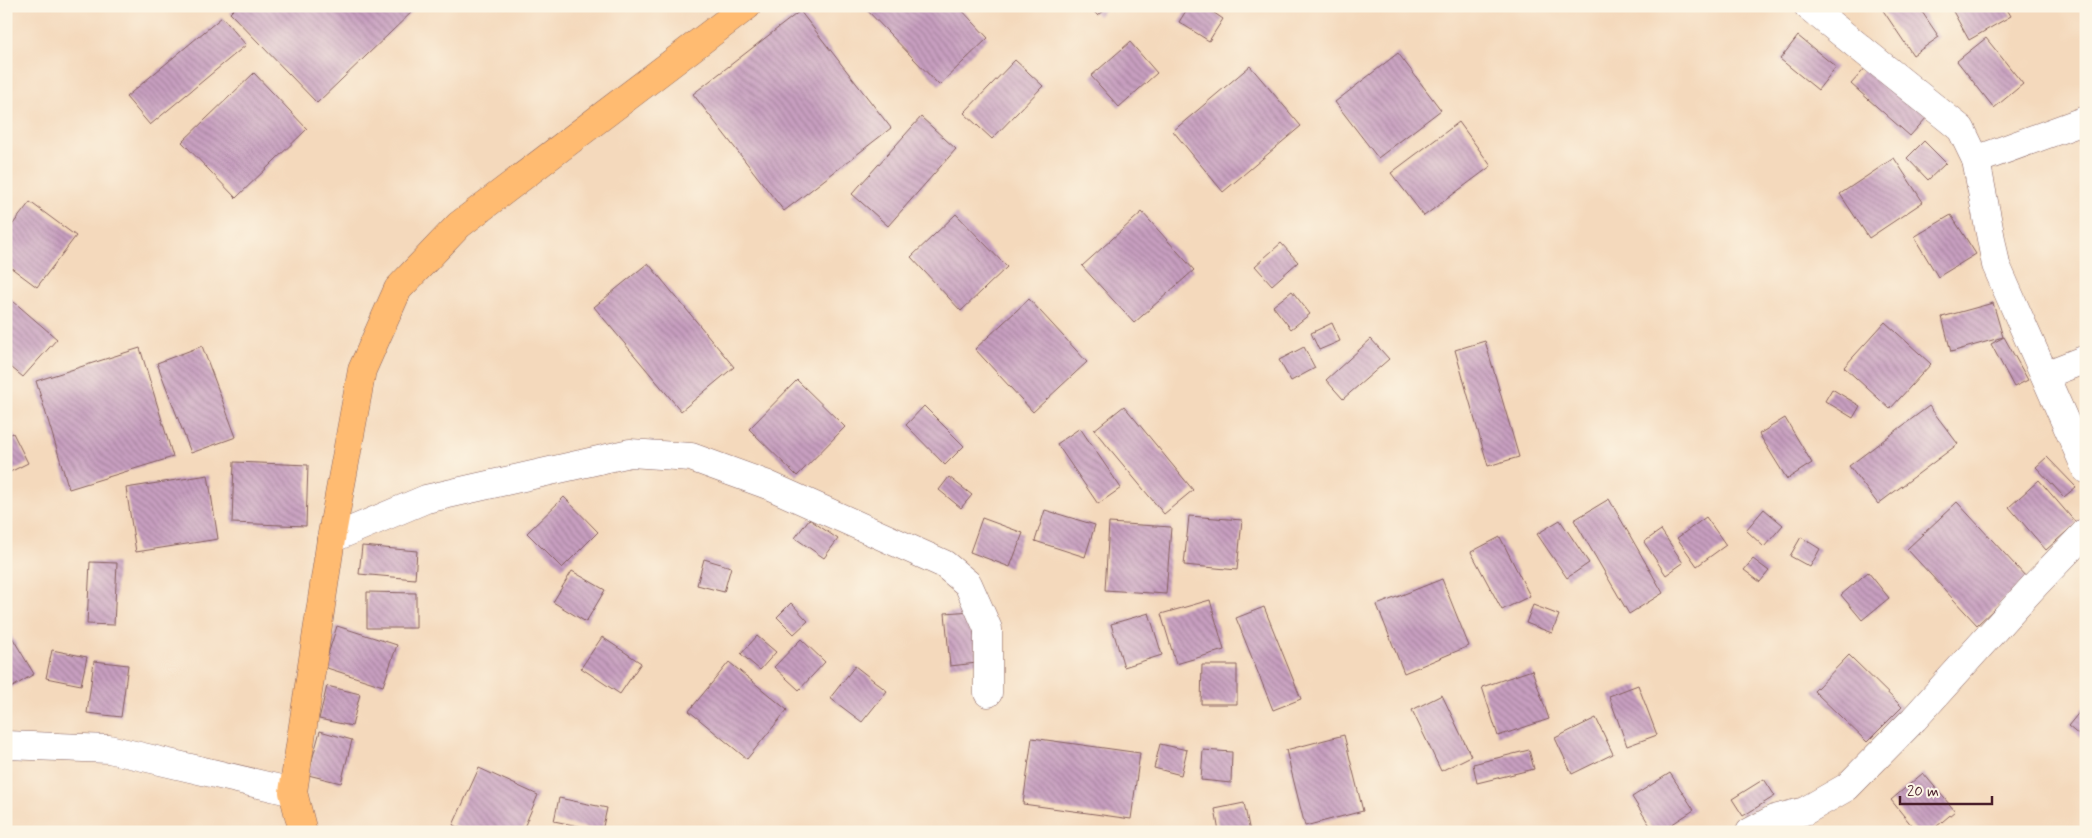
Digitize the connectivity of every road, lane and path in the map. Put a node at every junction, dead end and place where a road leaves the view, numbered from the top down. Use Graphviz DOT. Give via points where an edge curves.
graph roads {
  1 [pos="747,6"];
  2 [pos="1808,6"];
  3 [pos="2086,120"];
  4 [pos="1976,160"];
  5 [pos="2086,359"];
  6 [pos="2045,375"];
  7 [pos="2086,469"];
  8 [pos="2086,532"];
  9 [pos="331,539"];
  10 [pos="988,693"];
  11 [pos="6,745"];
  12 [pos="293,792"];
  13 [pos="302,832"];
  14 [pos="1750,832"];
  1 -- 9 [label="highway" via="459,225 398,289 362,370"];
  2 -- 4 [label="street" via="1961,129"];
  3 -- 4 [label="street"];
  4 -- 6 [label="street" via="1996,265"];
  5 -- 6 [label="street"];
  6 -- 7 [label="street"];
  8 -- 14 [label="street" via="1914,720 1847,787 1805,811 1774,819"];
  9 -- 10 [label="street" via="426,500 611,457 630,453 691,458 768,486 944,564 968,584 988,629"];
  9 -- 12 [label="highway"];
  11 -- 12 [label="street" via="109,749"];
  12 -- 13 [label="highway"];
}
